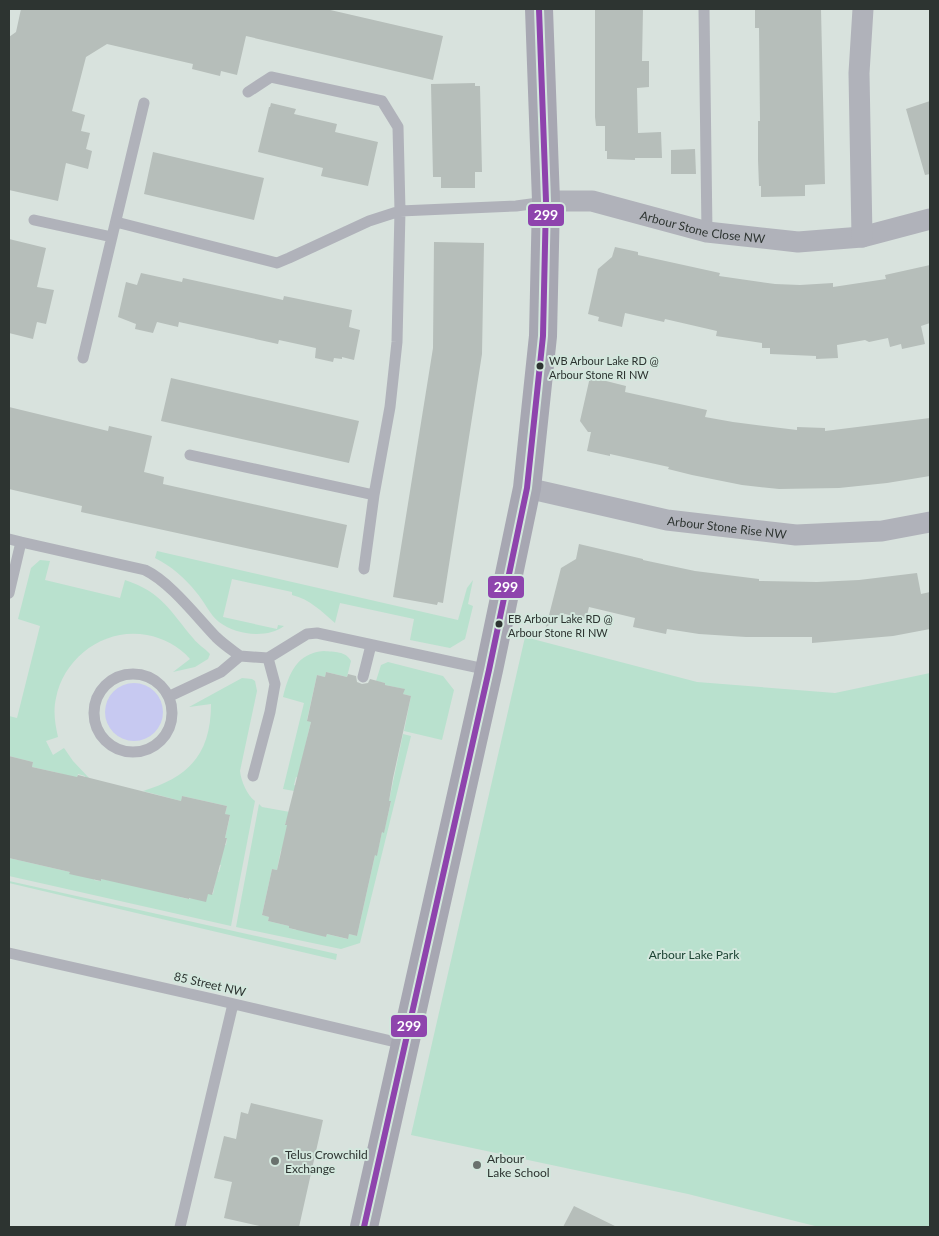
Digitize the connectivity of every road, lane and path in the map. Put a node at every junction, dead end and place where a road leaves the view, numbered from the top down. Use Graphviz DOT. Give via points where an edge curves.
graph roads {
  1 [pos="540,9"];
  2 [pos="704,9"];
  3 [pos="863,9"];
  4 [pos="248,92"];
  5 [pos="144,103"];
  6 [pos="546,201"];
  7 [pos="400,211"];
  8 [pos="930,219"];
  9 [pos="34,220"];
  10 [pos="116,222"];
  11 [pos="707,232"];
  12 [pos="112,237"];
  13 [pos="862,237"];
  14 [pos="83,358"];
  15 [pos="190,455"];
  16 [pos="527,488"];
  17 [pos="374,495"];
  18 [pos="930,522"];
  19 [pos="9,539"];
  20 [pos="21,542"];
  21 [pos="364,569"];
  22 [pos="9,593"];
  23 [pos="371,645"];
  24 [pos="240,656"];
  25 [pos="268,658"];
  26 [pos="489,670"];
  27 [pos="363,678"];
  28 [pos="170,696"];
  29 [pos="253,776"];
  30 [pos="9,953"];
  31 [pos="233,1004"];
  32 [pos="404,1044"];
  33 [pos="180,1227"];
  34 [pos="364,1227"];
  1 -- 6 [label="street"];
  2 -- 11 [label="lane"];
  3 -- 13 [label="street" via="859,73"];
  4 -- 7 [label="lane" via="271,77 382,101 398,127"];
  5 -- 10 [label="lane"];
  6 -- 7 [label="lane" via="516,206"];
  6 -- 11 [label="street, Arbour Stone Close NW" via="592,201"];
  6 -- 16 [label="street" via="542,336"];
  7 -- 10 [label="lane" via="368,220 277,263"];
  7 -- 17 [label="lane" via="397,342 390,407"];
  8 -- 13 [label="street, Arbour Stone Close NW"];
  9 -- 12 [label="lane"];
  10 -- 12 [label="lane"];
  11 -- 13 [label="street, Arbour Stone Close NW" via="798,242"];
  12 -- 14 [label="lane"];
  15 -- 17 [label="lane"];
  16 -- 18 [label="street, Arbour Stone Rise NW" via="667,520 796,535 882,532"];
  16 -- 26 [label="street"];
  17 -- 21 [label="lane"];
  19 -- 20 [label="lane"];
  20 -- 22 [label="lane"];
  20 -- 24 [label="lane" via="152,573 183,600 218,639"];
  23 -- 25 [label="lane" via="334,636 307,634"];
  23 -- 26 [label="lane"];
  23 -- 27 [label="lane"];
  24 -- 25 [label="lane"];
  24 -- 28 [label="lane" via="221,672"];
  25 -- 29 [label="lane" via="275,684"];
  26 -- 32 [label="street"];
  28 -- 28 [label="lane" via="152,678 139,674 114,678 97,697 95,723 105,740 121,750 147,750 167,734 172,722"];
  30 -- 31 [label="lane, 85 Street NW"];
  31 -- 32 [label="lane, 85 Street NW"];
  31 -- 33 [label="lane"];
  32 -- 34 [label="street"];
}
